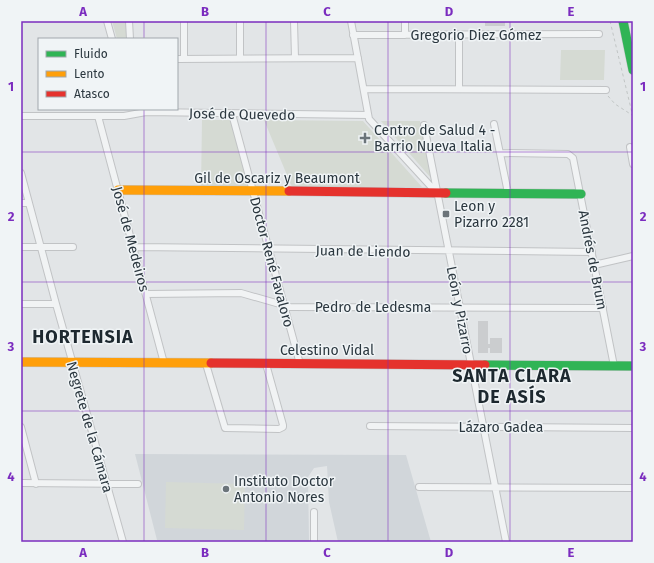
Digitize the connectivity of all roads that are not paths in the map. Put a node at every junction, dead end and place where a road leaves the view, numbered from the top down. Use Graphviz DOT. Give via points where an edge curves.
graph roads {
  1 [pos="107,21"];
  2 [pos="129,21"];
  3 [pos="184,21"];
  4 [pos="240,21"];
  5 [pos="294,21"];
  6 [pos="351,21"];
  7 [pos="405,21"];
  8 [pos="623,21"];
  9 [pos="599,34"];
  10 [pos="353,35"];
  11 [pos="405,35"];
  12 [pos="459,35"];
  13 [pos="112,38"];
  14 [pos="130,38"];
  15 [pos="240,58"];
  16 [pos="295,58"];
  17 [pos="358,58"];
  18 [pos="178,59"];
  19 [pos="184,59"];
  20 [pos="633,70"];
  21 [pos="364,89"];
  22 [pos="459,89"];
  23 [pos="606,90"];
  24 [pos="130,112"];
  25 [pos="232,114"];
  26 [pos="368,115"];
  27 [pos="21,116"];
  28 [pos="98,116"];
  29 [pos="494,124"];
  30 [pos="424,125"];
  31 [pos="630,147"];
  32 [pos="500,153"];
  33 [pos="633,164"];
  34 [pos="21,173"];
  35 [pos="118,190"];
  36 [pos="253,192"];
  37 [pos="437,192"];
  38 [pos="508,193"];
  39 [pos="581,194"];
  40 [pos="21,203"];
  41 [pos="29,203"];
  42 [pos="21,247"];
  43 [pos="41,247"];
  44 [pos="73,247"];
  45 [pos="134,247"];
  46 [pos="268,249"];
  47 [pos="449,252"];
  48 [pos="592,252"];
  49 [pos="633,256"];
  50 [pos="594,265"];
  51 [pos="146,294"];
  52 [pos="21,304"];
  53 [pos="56,304"];
  54 [pos="284,306"];
  55 [pos="459,308"];
  56 [pos="602,308"];
  57 [pos="21,362"];
  58 [pos="72,362"];
  59 [pos="164,363"];
  60 [pos="206,364"];
  61 [pos="266,364"];
  62 [pos="300,364"];
  63 [pos="471,365"];
  64 [pos="614,366"];
  65 [pos="633,366"];
  66 [pos="370,426"];
  67 [pos="21,427"];
  68 [pos="483,427"];
  69 [pos="633,428"];
  70 [pos="21,484"];
  71 [pos="36,484"];
  72 [pos="106,484"];
  73 [pos="138,484"];
  74 [pos="419,487"];
  75 [pos="495,487"];
  76 [pos="633,488"];
  77 [pos="314,512"];
  78 [pos="123,542"];
  79 [pos="314,542"];
  80 [pos="506,542"];
  1 -- 13 [label="street"];
  2 -- 14 [label="street"];
  3 -- 19 [label="street"];
  4 -- 15 [label="street"];
  5 -- 16 [label="street"];
  6 -- 10 [label="street"];
  7 -- 11 [label="street"];
  8 -- 20 [label="street"];
  9 -- 12 [label="street, Gregorio Diez Gómez"];
  10 -- 11 [label="street, Gregorio Diez Gómez"];
  10 -- 17 [label="street"];
  11 -- 12 [label="street, Gregorio Diez Gómez"];
  12 -- 22 [label="street"];
  15 -- 16 [label="street"];
  15 -- 19 [label="street"];
  16 -- 17 [label="street"];
  17 -- 21 [label="street"];
  18 -- 19 [label="street"];
  21 -- 22 [label="street"];
  21 -- 26 [label="street"];
  22 -- 23 [label="street"];
  24 -- 25 [label="street, José de Quevedo"];
  24 -- 28 [label="street, José de Quevedo"];
  25 -- 26 [label="street, José de Quevedo"];
  25 -- 36 [label="street, Doctor René Favaloro"];
  26 -- 37 [label="street" via="371,122"];
  27 -- 28 [label="street, José de Quevedo"];
  28 -- 35 [label="street, José de Medeiros"];
  29 -- 32 [label="street"];
  30 -- 37 [label="street, León y Pizarro"];
  31 -- 33 [label="street"];
  32 -- 38 [label="street"];
  32 -- 39 [label="street, Andrés de Brum" via="571,155"];
  34 -- 41 [label="street, Negrete de la Cámara"];
  35 -- 36 [label="street, Gil de Oscariz y Beaumont"];
  35 -- 45 [label="street, José de Medeiros"];
  36 -- 37 [label="street, Gil de Oscariz y Beaumont"];
  36 -- 46 [label="street, Doctor René Favaloro"];
  37 -- 38 [label="street, Gil de Oscariz y Beaumont"];
  37 -- 47 [label="street, León y Pizarro"];
  38 -- 39 [label="street, Gil de Oscariz y Beaumont"];
  39 -- 48 [label="street, Andrés de Brum"];
  40 -- 41 [label="street"];
  41 -- 43 [label="street, Negrete de la Cámara"];
  42 -- 43 [label="street"];
  43 -- 44 [label="street"];
  43 -- 53 [label="street, Negrete de la Cámara"];
  45 -- 46 [label="street, Juan de Liendo"];
  45 -- 51 [label="street, José de Medeiros"];
  46 -- 47 [label="street, Juan de Liendo"];
  46 -- 54 [label="street, Doctor René Favaloro"];
  47 -- 48 [label="street, Juan de Liendo"];
  47 -- 55 [label="street, León y Pizarro"];
  48 -- 50 [label="street, Andrés de Brum"];
  49 -- 50 [label="street"];
  50 -- 56 [label="street, Andrés de Brum"];
  51 -- 54 [label="street, Pedro de Ledesma" via="242,293"];
  51 -- 59 [label="street, José de Medeiros"];
  52 -- 53 [label="street"];
  53 -- 58 [label="street, Negrete de la Cámara"];
  54 -- 55 [label="street, Pedro de Ledesma"];
  54 -- 62 [label="street, Doctor René Favaloro"];
  55 -- 56 [label="street, Pedro de Ledesma"];
  55 -- 63 [label="street, León y Pizarro"];
  56 -- 64 [label="street, Andrés de Brum"];
  57 -- 58 [label="street, Celestino Vidal"];
  58 -- 59 [label="street, Celestino Vidal"];
  58 -- 72 [label="street, Negrete de la Cámara"];
  59 -- 60 [label="street, Celestino Vidal"];
  60 -- 61 [label="street, Celestino Vidal"];
  60 -- 61 [label="street" via="227,429 279,429 283,427"];
  61 -- 62 [label="street, Celestino Vidal"];
  62 -- 63 [label="street, Celestino Vidal"];
  63 -- 64 [label="street, Celestino Vidal"];
  63 -- 68 [label="street, León y Pizarro"];
  64 -- 65 [label="street, Celestino Vidal"];
  66 -- 68 [label="street, Lázaro Gadea"];
  67 -- 71 [label="street"];
  68 -- 69 [label="street, Lázaro Gadea"];
  68 -- 75 [label="street, León y Pizarro"];
  70 -- 71 [label="street"];
  71 -- 72 [label="street"];
  72 -- 73 [label="street"];
  72 -- 78 [label="street, Negrete de la Cámara"];
  74 -- 75 [label="street"];
  75 -- 76 [label="street"];
  75 -- 80 [label="street, León y Pizarro"];
  77 -- 79 [label="street"];
}
